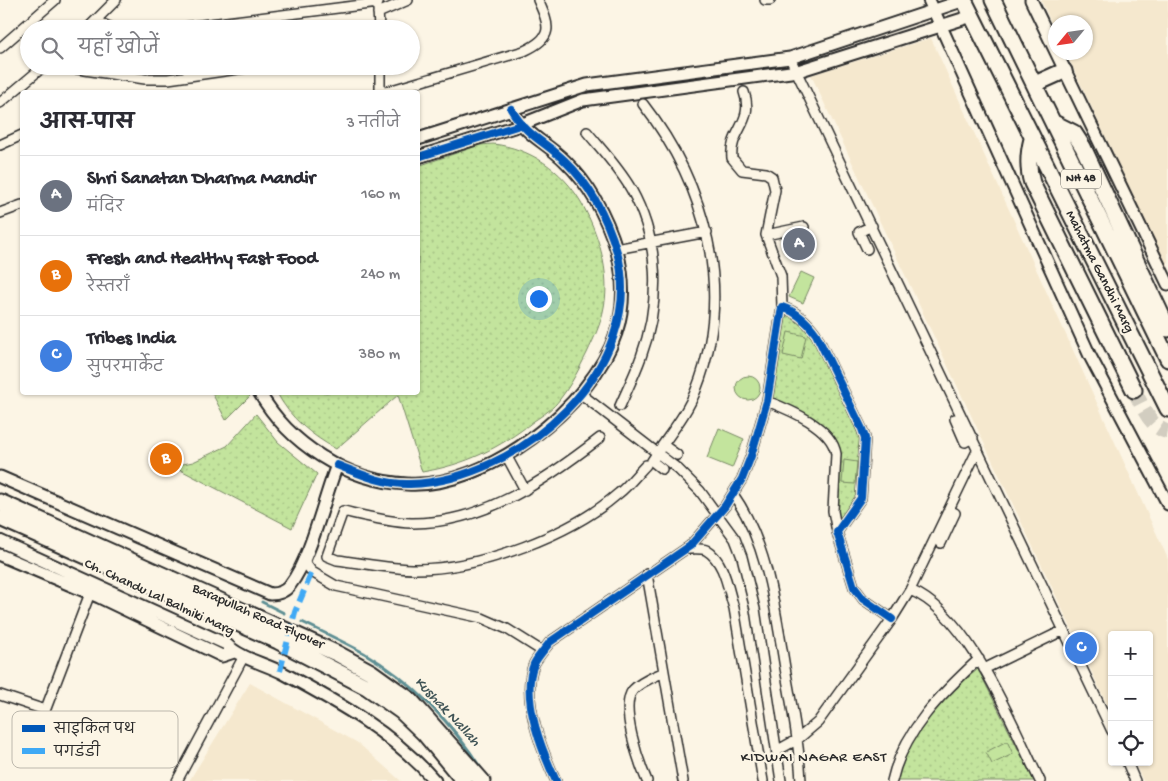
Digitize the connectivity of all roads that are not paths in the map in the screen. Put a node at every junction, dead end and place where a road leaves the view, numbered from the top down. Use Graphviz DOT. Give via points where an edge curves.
graph roads {
  1 [pos="55,0"];
  2 [pos="116,0"];
  3 [pos="408,0"];
  4 [pos="538,0"];
  5 [pos="765,0"];
  6 [pos="770,0"];
  7 [pos="929,0"];
  8 [pos="964,0"];
  9 [pos="993,0"];
  10 [pos="1031,0"];
  11 [pos="378,1"];
  12 [pos="934,11"];
  13 [pos="378,13"];
  14 [pos="972,16"];
  15 [pos="32,20"];
  16 [pos="97,20"];
  17 [pos="236,20"];
  18 [pos="378,20"];
  19 [pos="941,27"];
  20 [pos="20,31"];
  21 [pos="1048,35"];
  22 [pos="0,48"];
  23 [pos="790,58"];
  24 [pos="1059,60"];
  25 [pos="798,71"];
  26 [pos="1064,71"];
  27 [pos="33,75"];
  28 [pos="118,75"];
  29 [pos="191,75"];
  30 [pos="380,75"];
  31 [pos="1035,84"];
  32 [pos="380,90"];
  33 [pos="391,90"];
  34 [pos="744,92"];
  35 [pos="0,103"];
  36 [pos="643,104"];
  37 [pos="511,109"];
  38 [pos="1054,123"];
  39 [pos="520,125"];
  40 [pos="587,132"];
  41 [pos="20,136"];
  42 [pos="420,138"];
  43 [pos="1032,139"];
  44 [pos="0,145"];
  45 [pos="420,156"];
  46 [pos="20,206"];
  47 [pos="0,213"];
  48 [pos="872,226"];
  49 [pos="804,227"];
  50 [pos="707,232"];
  51 [pos="766,235"];
  52 [pos="652,243"];
  53 [pos="616,249"];
  54 [pos="867,249"];
  55 [pos="1168,284"];
  56 [pos="782,307"];
  57 [pos="1168,329"];
  58 [pos="1168,359"];
  59 [pos="1134,390"];
  60 [pos="581,394"];
  61 [pos="262,395"];
  62 [pos="767,400"];
  63 [pos="620,406"];
  64 [pos="1168,410"];
  65 [pos="955,419"];
  66 [pos="600,438"];
  67 [pos="972,438"];
  68 [pos="660,449"];
  69 [pos="978,449"];
  70 [pos="506,455"];
  71 [pos="677,455"];
  72 [pos="337,465"];
  73 [pos="646,465"];
  74 [pos="662,469"];
  75 [pos="0,477"];
  76 [pos="525,490"];
  77 [pos="732,494"];
  78 [pos="0,502"];
  79 [pos="1168,504"];
  80 [pos="949,510"];
  81 [pos="718,514"];
  82 [pos="0,518"];
  83 [pos="837,532"];
  84 [pos="0,541"];
  85 [pos="941,543"];
  86 [pos="686,549"];
  87 [pos="1,559"];
  88 [pos="303,560"];
  89 [pos="647,574"];
  90 [pos="92,588"];
  91 [pos="910,590"];
  92 [pos="892,619"];
  93 [pos="1064,630"];
  94 [pos="542,651"];
  95 [pos="239,654"];
  96 [pos="979,659"];
  97 [pos="984,669"];
  98 [pos="664,672"];
  99 [pos="1,698"];
  100 [pos="45,710"];
  101 [pos="1108,723"];
  102 [pos="798,739"];
  103 [pos="778,750"];
  104 [pos="1128,766"];
  105 [pos="177,781"];
  106 [pos="435,781"];
  107 [pos="464,781"];
  108 [pos="482,781"];
  109 [pos="556,781"];
  110 [pos="647,781"];
  111 [pos="683,781"];
  112 [pos="763,781"];
  113 [pos="781,781"];
  114 [pos="801,781"];
  115 [pos="892,781"];
  116 [pos="1040,781"];
  117 [pos="1135,781"];
  1 -- 15 [label="street"];
  2 -- 16 [label="street"];
  3 -- 13 [label="street"];
  4 -- 33 [label="street" via="548,22 547,34 539,44"];
  5 -- 6 [label="street"];
  7 -- 12 [label="street"];
  8 -- 12 [label="street"];
  8 -- 14 [label="main road, Mahatma Gandhi Marg / NH 48"];
  9 -- 31 [label="main road, Mahatma Gandhi Marg / NH 48"];
  10 -- 21 [label="street"];
  11 -- 13 [label="street"];
  11 -- 17 [label="street"];
  12 -- 19 [label="street"];
  12 -- 23 [label="street"];
  13 -- 18 [label="street"];
  14 -- 19 [label="street"];
  14 -- 43 [label="main road, Mahatma Gandhi Marg / NH 48"];
  19 -- 25 [label="street"];
  19 -- 79 [label="street" via="1090,356"];
  20 -- 22 [label="street"];
  23 -- 25 [label="street"];
  23 -- 37 [label="street" via="587,85"];
  24 -- 26 [label="street"];
  25 -- 39 [label="street" via="583,100"];
  25 -- 48 [label="street"];
  26 -- 31 [label="main road"];
  26 -- 55 [label="street"];
  27 -- 35 [label="street"];
  28 -- 29 [label="street" via="145,79"];
  30 -- 32 [label="street"];
  31 -- 38 [label="main road, Mahatma Gandhi Marg / NH 48"];
  34 -- 51 [label="street" via="748,115 733,142 732,158 742,170 772,177 775,190"];
  36 -- 50 [label="street" via="681,161"];
  37 -- 39 [label="street"];
  37 -- 42 [label="street"];
  38 -- 57 [label="main road" via="1074,133 1083,147"];
  38 -- 58 [label="main road, Mahatma Gandhi Marg / NH 48"];
  39 -- 45 [label="street"];
  39 -- 53 [label="street" via="564,160 582,179 597,203"];
  40 -- 52 [label="street" via="631,189"];
  41 -- 44 [label="street"];
  43 -- 59 [label="main road" via="1028,170 1032,182"];
  43 -- 64 [label="main road, Mahatma Gandhi Marg / NH 48"];
  46 -- 47 [label="street"];
  48 -- 54 [label="street" via="859,232"];
  48 -- 67 [label="street"];
  49 -- 51 [label="street"];
  50 -- 52 [label="street"];
  50 -- 68 [label="street" via="714,286 705,366 683,416"];
  51 -- 56 [label="street" via="781,276"];
  52 -- 53 [label="street"];
  52 -- 63 [label="street" via="656,282 653,312 642,356"];
  53 -- 60 [label="street" via="623,280 619,321 604,361"];
  56 -- 62 [label="street"];
  56 -- 83 [label="street" via="798,314 816,334 865,438 862,498"];
  60 -- 68 [label="street"];
  60 -- 70 [label="street" via="541,432"];
  61 -- 72 [label="street" via="291,434"];
  62 -- 77 [label="street" via="751,456"];
  62 -- 83 [label="street" via="824,431 835,444 832,511"];
  65 -- 67 [label="street" via="965,442"];
  66 -- 76 [label="street" via="565,466"];
  67 -- 69 [label="street"];
  68 -- 71 [label="street"];
  68 -- 74 [label="street" via="652,461"];
  68 -- 81 [label="street"];
  69 -- 80 [label="street"];
  69 -- 93 [label="street"];
  70 -- 72 [label="street" via="476,470 430,483 408,484 367,476"];
  70 -- 76 [label="street"];
  72 -- 88 [label="street"];
  73 -- 76 [label="street" via="619,493 593,511 546,538 508,552 462,564 417,569 337,560 328,556 343,511 412,523 452,518 492,507"];
  75 -- 88 [label="street" via="270,594 277,594 290,586"];
  77 -- 81 [label="street"];
  77 -- 102 [label="street" via="744,510 761,549 774,602"];
  78 -- 108 [label="main road, Barapullah Road Flyover" via="338,654 371,672 410,700"];
  80 -- 85 [label="street" via="955,513"];
  80 -- 91 [label="street"];
  81 -- 86 [label="street"];
  81 -- 103 [label="street" via="735,539 755,609"];
  82 -- 107 [label="main road, Barapullah Road Flyover" via="278,641 368,688 407,716"];
  83 -- 92 [label="street" via="854,588 863,599"];
  84 -- 90 [label="street, Ch. Chandu Lal Balmiki Marg"];
  86 -- 89 [label="street"];
  86 -- 112 [label="street" via="705,549 716,559 725,578 734,608"];
  87 -- 90 [label="street, Ch. Chandu Lal Balmiki Marg"];
  88 -- 94 [label="street" via="322,580 336,586 482,618 507,628"];
  89 -- 94 [label="street"];
  89 -- 98 [label="street"];
  90 -- 95 [label="street, Ch. Chandu Lal Balmiki Marg" via="222,656"];
  90 -- 100 [label="street"];
  91 -- 92 [label="street"];
  91 -- 96 [label="street" via="928,598 953,624"];
  92 -- 102 [label="street" via="818,722"];
  93 -- 97 [label="street"];
  93 -- 101 [label="street"];
  94 -- 109 [label="street" via="534,665 530,684 534,727"];
  95 -- 105 [label="street"];
  95 -- 106 [label="street, Ch. Chandu Lal Balmiki Marg" via="265,663 342,704 403,749"];
  96 -- 97 [label="street"];
  96 -- 115 [label="street" via="931,706 908,743"];
  97 -- 116 [label="street"];
  98 -- 110 [label="street" via="632,691 628,702 629,722"];
  98 -- 111 [label="street"];
  99 -- 100 [label="street"];
  102 -- 103 [label="street"];
  102 -- 114 [label="street"];
  103 -- 113 [label="street"];
  104 -- 117 [label="street"];
}
